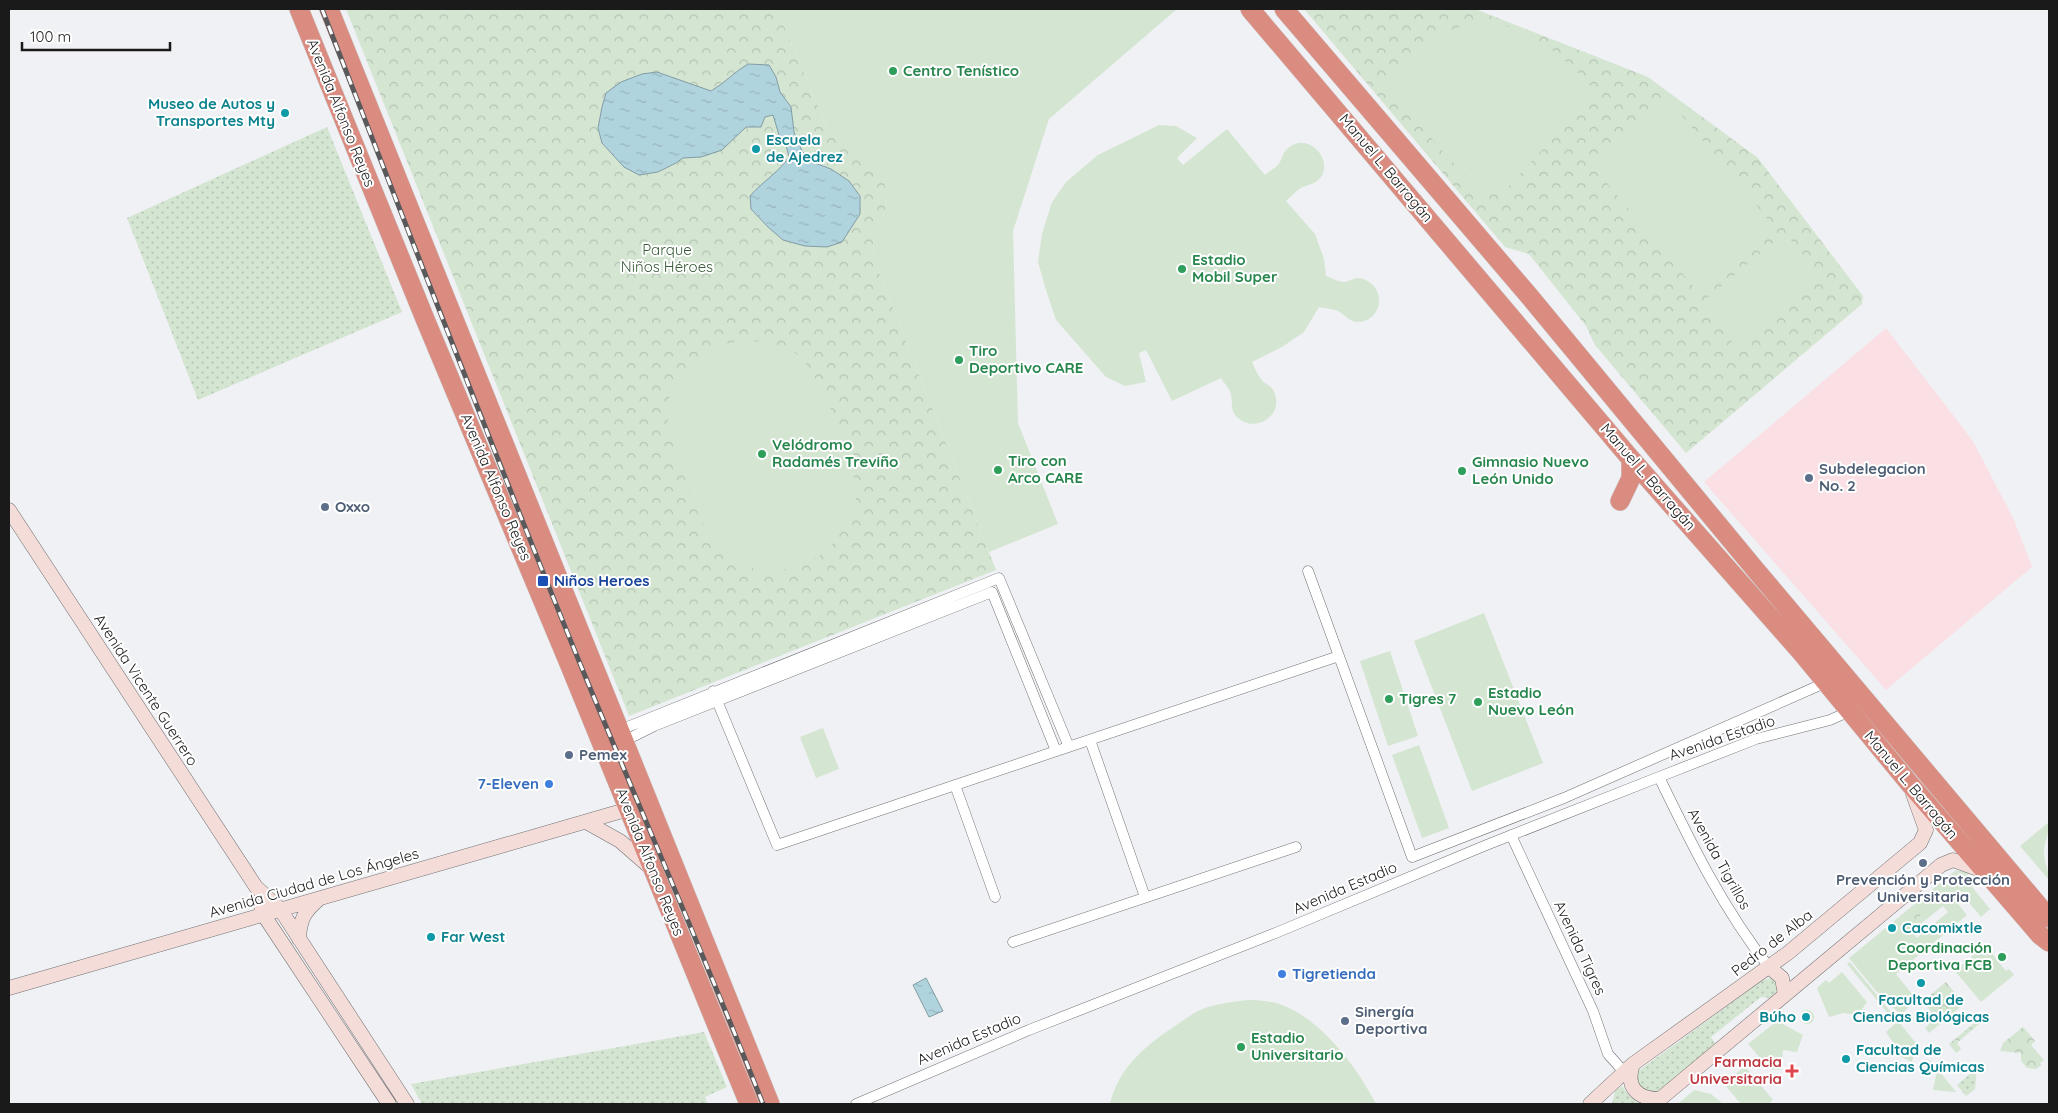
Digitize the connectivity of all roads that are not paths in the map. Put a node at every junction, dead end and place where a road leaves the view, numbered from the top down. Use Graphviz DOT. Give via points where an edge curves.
graph roads {
  1 [pos="299,9"];
  2 [pos="329,9"];
  3 [pos="339,9"];
  4 [pos="1250,9"];
  5 [pos="1284,9"];
  6 [pos="341,40"];
  7 [pos="490,411"];
  8 [pos="1594,414"];
  9 [pos="484,457"];
  10 [pos="1631,459"];
  11 [pos="1620,500"];
  12 [pos="9,510"];
  13 [pos="1717,555"];
  14 [pos="1308,571"];
  15 [pos="1339,656"];
  16 [pos="783,669"];
  17 [pos="1827,682"];
  18 [pos="715,696"];
  19 [pos="1850,711"];
  20 [pos="622,735"];
  21 [pos="1090,740"];
  22 [pos="1069,747"];
  23 [pos="1056,750"];
  24 [pos="635,768"];
  25 [pos="1658,776"];
  26 [pos="1909,783"];
  27 [pos="955,785"];
  28 [pos="629,809"];
  29 [pos="586,822"];
  30 [pos="637,831"];
  31 [pos="1511,835"];
  32 [pos="1296,847"];
  33 [pos="653,870"];
  34 [pos="1985,872"];
  35 [pos="256,887"];
  36 [pos="322,897"];
  37 [pos="995,897"];
  38 [pos="1145,897"];
  39 [pos="280,909"];
  40 [pos="263,914"];
  41 [pos="2049,918"];
  42 [pos="299,939"];
  43 [pos="1013,942"];
  44 [pos="2049,942"];
  45 [pos="1769,967"];
  46 [pos="9,988"];
  47 [pos="1785,995"];
  48 [pos="1629,1068"];
  49 [pos="1657,1102"];
  50 [pos="389,1104"];
  51 [pos="408,1104"];
  52 [pos="749,1104"];
  53 [pos="770,1104"];
  54 [pos="856,1104"];
  55 [pos="1590,1104"];
  1 -- 9 [label="highway, Avenida Alfonso Reyes"];
  2 -- 6 [label="highway, Avenida Alfonso Reyes"];
  3 -- 6 [label="highway" via="342,16"];
  4 -- 8 [label="highway, Manuel L. Barragán"];
  5 -- 41 [label="highway, Manuel L. Barragán" via="1530,297"];
  6 -- 7 [label="highway, Avenida Alfonso Reyes"];
  7 -- 9 [label="highway"];
  7 -- 20 [label="highway, Avenida Alfonso Reyes"];
  8 -- 10 [label="highway, Manuel L. Barragán"];
  8 -- 13 [label="highway" via="1628,440 1709,536"];
  9 -- 28 [label="highway, Avenida Alfonso Reyes"];
  10 -- 11 [label="highway" via="1631,478"];
  10 -- 13 [label="highway, Manuel L. Barragán"];
  12 -- 35 [label="street, Avenida Vicente Guerrero"];
  13 -- 17 [label="highway, Manuel L. Barragán"];
  14 -- 15 [label="street"];
  15 -- 17 [label="street" via="1412,857 1564,798"];
  15 -- 21 [label="street"];
  16 -- 18 [label="street"];
  16 -- 22 [label="street" via="999,578"];
  16 -- 23 [label="street" via="992,592"];
  17 -- 19 [label="highway, Manuel L. Barragán"];
  18 -- 20 [label="street"];
  18 -- 27 [label="street" via="777,845"];
  19 -- 25 [label="street, Avenida Estadio" via="1830,720 1756,739"];
  19 -- 26 [label="highway, Manuel L. Barragán"];
  20 -- 24 [label="highway, Avenida Alfonso Reyes"];
  21 -- 22 [label="street"];
  21 -- 38 [label="street"];
  22 -- 23 [label="street"];
  23 -- 27 [label="street"];
  24 -- 30 [label="highway"];
  24 -- 53 [label="highway, Avenida Alfonso Reyes"];
  25 -- 31 [label="street, Avenida Estadio"];
  25 -- 45 [label="street, Avenida Tigrillos" via="1718,893"];
  26 -- 34 [label="highway, Manuel L. Barragán"];
  26 -- 45 [label="street, Pedro de Alba" via="1924,822 1924,839 1813,934"];
  27 -- 37 [label="street"];
  28 -- 29 [label="street, Avenida Ciudad de Los Ángeles"];
  28 -- 30 [label="highway, Avenida Alfonso Reyes"];
  29 -- 33 [label="street" via="620,841"];
  29 -- 36 [label="street, Avenida Ciudad de Los Ángeles"];
  30 -- 33 [label="highway, Avenida Alfonso Reyes"];
  31 -- 48 [label="street, Avenida Tigres" via="1593,1011 1608,1054"];
  31 -- 54 [label="street, Avenida Estadio" via="1278,932 1029,1030"];
  32 -- 38 [label="street"];
  33 -- 52 [label="highway, Avenida Alfonso Reyes"];
  34 -- 44 [label="highway, Manuel L. Barragán"];
  34 -- 47 [label="street" via="1957,860 1944,862"];
  35 -- 39 [label="street, Avenida Vicente Guerrero"];
  35 -- 40 [label="street, Avenida Vicente Guerrero"];
  36 -- 39 [label="street, Avenida Ciudad de Los Ángeles"];
  36 -- 42 [label="street" via="306,910"];
  38 -- 43 [label="street"];
  39 -- 40 [label="street, Avenida Ciudad de Los Ángeles"];
  39 -- 42 [label="street, Avenida Vicente Guerrero"];
  40 -- 46 [label="street, Avenida Ciudad de Los Ángeles"];
  40 -- 50 [label="street, Avenida Vicente Guerrero"];
  42 -- 51 [label="street, Avenida Vicente Guerrero"];
  45 -- 47 [label="street" via="1782,978"];
  45 -- 48 [label="street, Pedro de Alba"];
  47 -- 49 [label="street"];
  48 -- 49 [label="street" via="1632,1087"];
  48 -- 55 [label="street, Pedro de Alba"];
}
